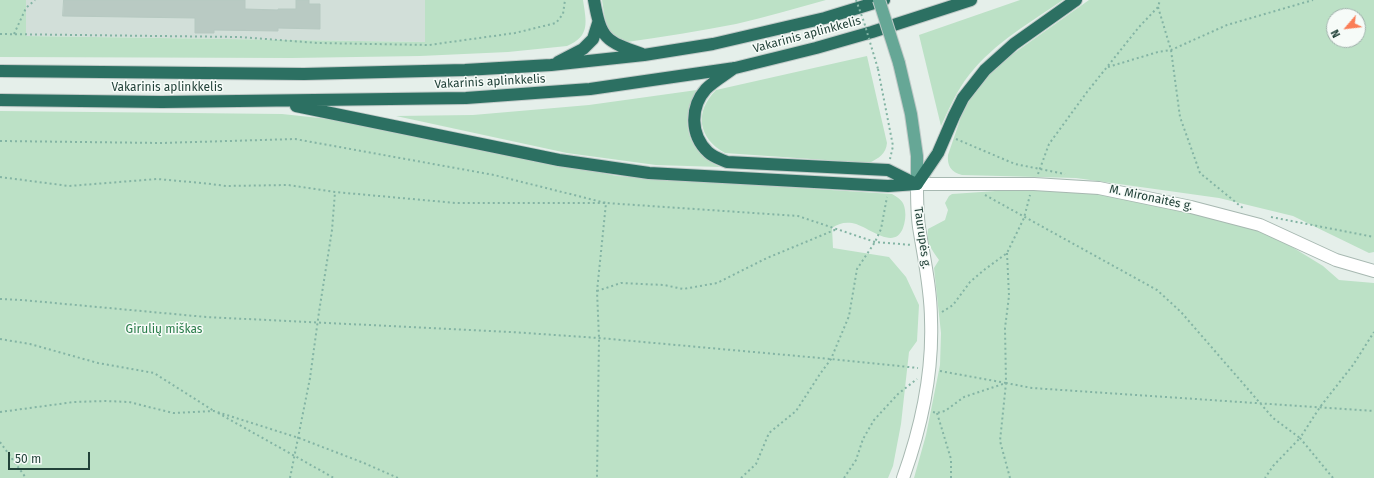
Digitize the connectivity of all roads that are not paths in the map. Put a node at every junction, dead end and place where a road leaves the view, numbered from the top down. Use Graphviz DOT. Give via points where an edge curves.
graph roads {
  1 [pos="594,0"];
  2 [pos="879,0"];
  3 [pos="884,0"];
  4 [pos="971,0"];
  5 [pos="1076,0"];
  6 [pos="598,23"];
  7 [pos="644,55"];
  8 [pos="552,66"];
  9 [pos="735,68"];
  10 [pos="0,71"];
  11 [pos="0,100"];
  12 [pos="273,102"];
  13 [pos="917,184"];
  14 [pos="1374,271"];
  15 [pos="903,478"];
  1 -- 6 [label="highway"];
  2 -- 13 [label="main road, Taurupės g., bridge" via="899,63 910,114 917,156"];
  3 -- 7 [label="highway, Vakarinis aplinkkelis" via="825,18 720,42"];
  4 -- 9 [label="highway, Vakarinis aplinkkelis" via="872,32"];
  5 -- 13 [label="highway" via="1014,44 985,70 963,98 938,154"];
  6 -- 7 [label="highway" via="611,41"];
  6 -- 8 [label="highway" via="593,39 583,49"];
  7 -- 8 [label="highway, Vakarinis aplinkkelis"];
  8 -- 10 [label="highway, Vakarinis aplinkkelis" via="304,74"];
  9 -- 12 [label="highway, Vakarinis aplinkkelis" via="590,89 482,97"];
  9 -- 13 [label="highway" via="707,89 697,104 694,122 698,140 708,153 727,162 888,170"];
  11 -- 12 [label="highway, Vakarinis aplinkkelis"];
  12 -- 13 [label="highway" via="560,160 648,173 888,186"];
  13 -- 14 [label="street, M. Mironaitės g." via="1034,184 1099,188 1260,225 1336,260"];
  13 -- 15 [label="street, Taurupės g." via="919,226 932,319 929,370 915,440"];
}
